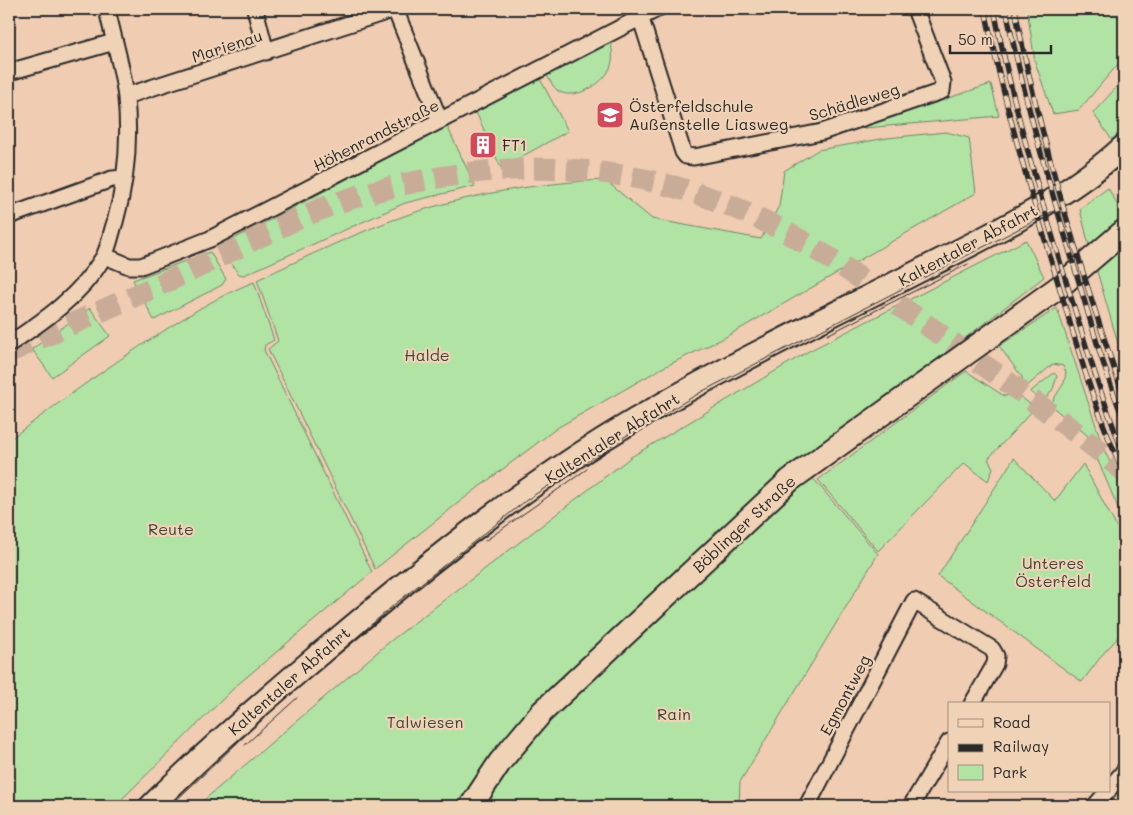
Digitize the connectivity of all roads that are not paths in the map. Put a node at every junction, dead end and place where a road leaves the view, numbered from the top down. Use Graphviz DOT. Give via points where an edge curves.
graph roads {
  1 [pos="107,9"];
  2 [pos="255,9"];
  3 [pos="395,9"];
  4 [pos="657,9"];
  5 [pos="915,9"];
  6 [pos="641,19"];
  7 [pos="114,42"];
  8 [pos="266,52"];
  9 [pos="9,72"];
  10 [pos="126,96"];
  11 [pos="440,121"];
  12 [pos="1124,146"];
  13 [pos="124,178"];
  14 [pos="9,216"];
  15 [pos="1124,231"];
  16 [pos="105,256"];
  17 [pos="9,344"];
  18 [pos="973,702"];
  19 [pos="948,744"];
  20 [pos="1124,771"];
  21 [pos="1110,788"];
  22 [pos="1106,792"];
  23 [pos="151,806"];
  24 [pos="471,806"];
  25 [pos="807,806"];
  26 [pos="911,806"];
  27 [pos="1095,806"];
  1 -- 7 [label="street"];
  2 -- 8 [label="street"];
  3 -- 8 [label="street, Marienau"];
  3 -- 11 [label="street"];
  4 -- 6 [label="street, Höhenrandstraße"];
  5 -- 6 [label="street, Schädleweg" via="943,82 942,91 822,132 694,157 686,156"];
  6 -- 11 [label="street, Höhenrandstraße"];
  7 -- 9 [label="street"];
  7 -- 10 [label="street"];
  8 -- 10 [label="street, Marienau"];
  10 -- 13 [label="street"];
  11 -- 16 [label="street, Höhenrandstraße" via="210,239 166,258 141,266 129,266"];
  12 -- 23 [label="main road, Kaltentaler Abfahrt" via="1067,193 661,405 554,473 385,598 231,731"];
  13 -- 14 [label="street" via="112,179"];
  13 -- 16 [label="street"];
  15 -- 24 [label="main road, Böblinger Straße" via="1059,287 790,480 542,712 500,762"];
  16 -- 17 [label="street" via="73,296"];
  18 -- 25 [label="street, Egmontweg" via="995,664 992,648 914,601"];
  19 -- 26 [label="street"];
  20 -- 21 [label="street"];
  22 -- 27 [label="street"];
}
